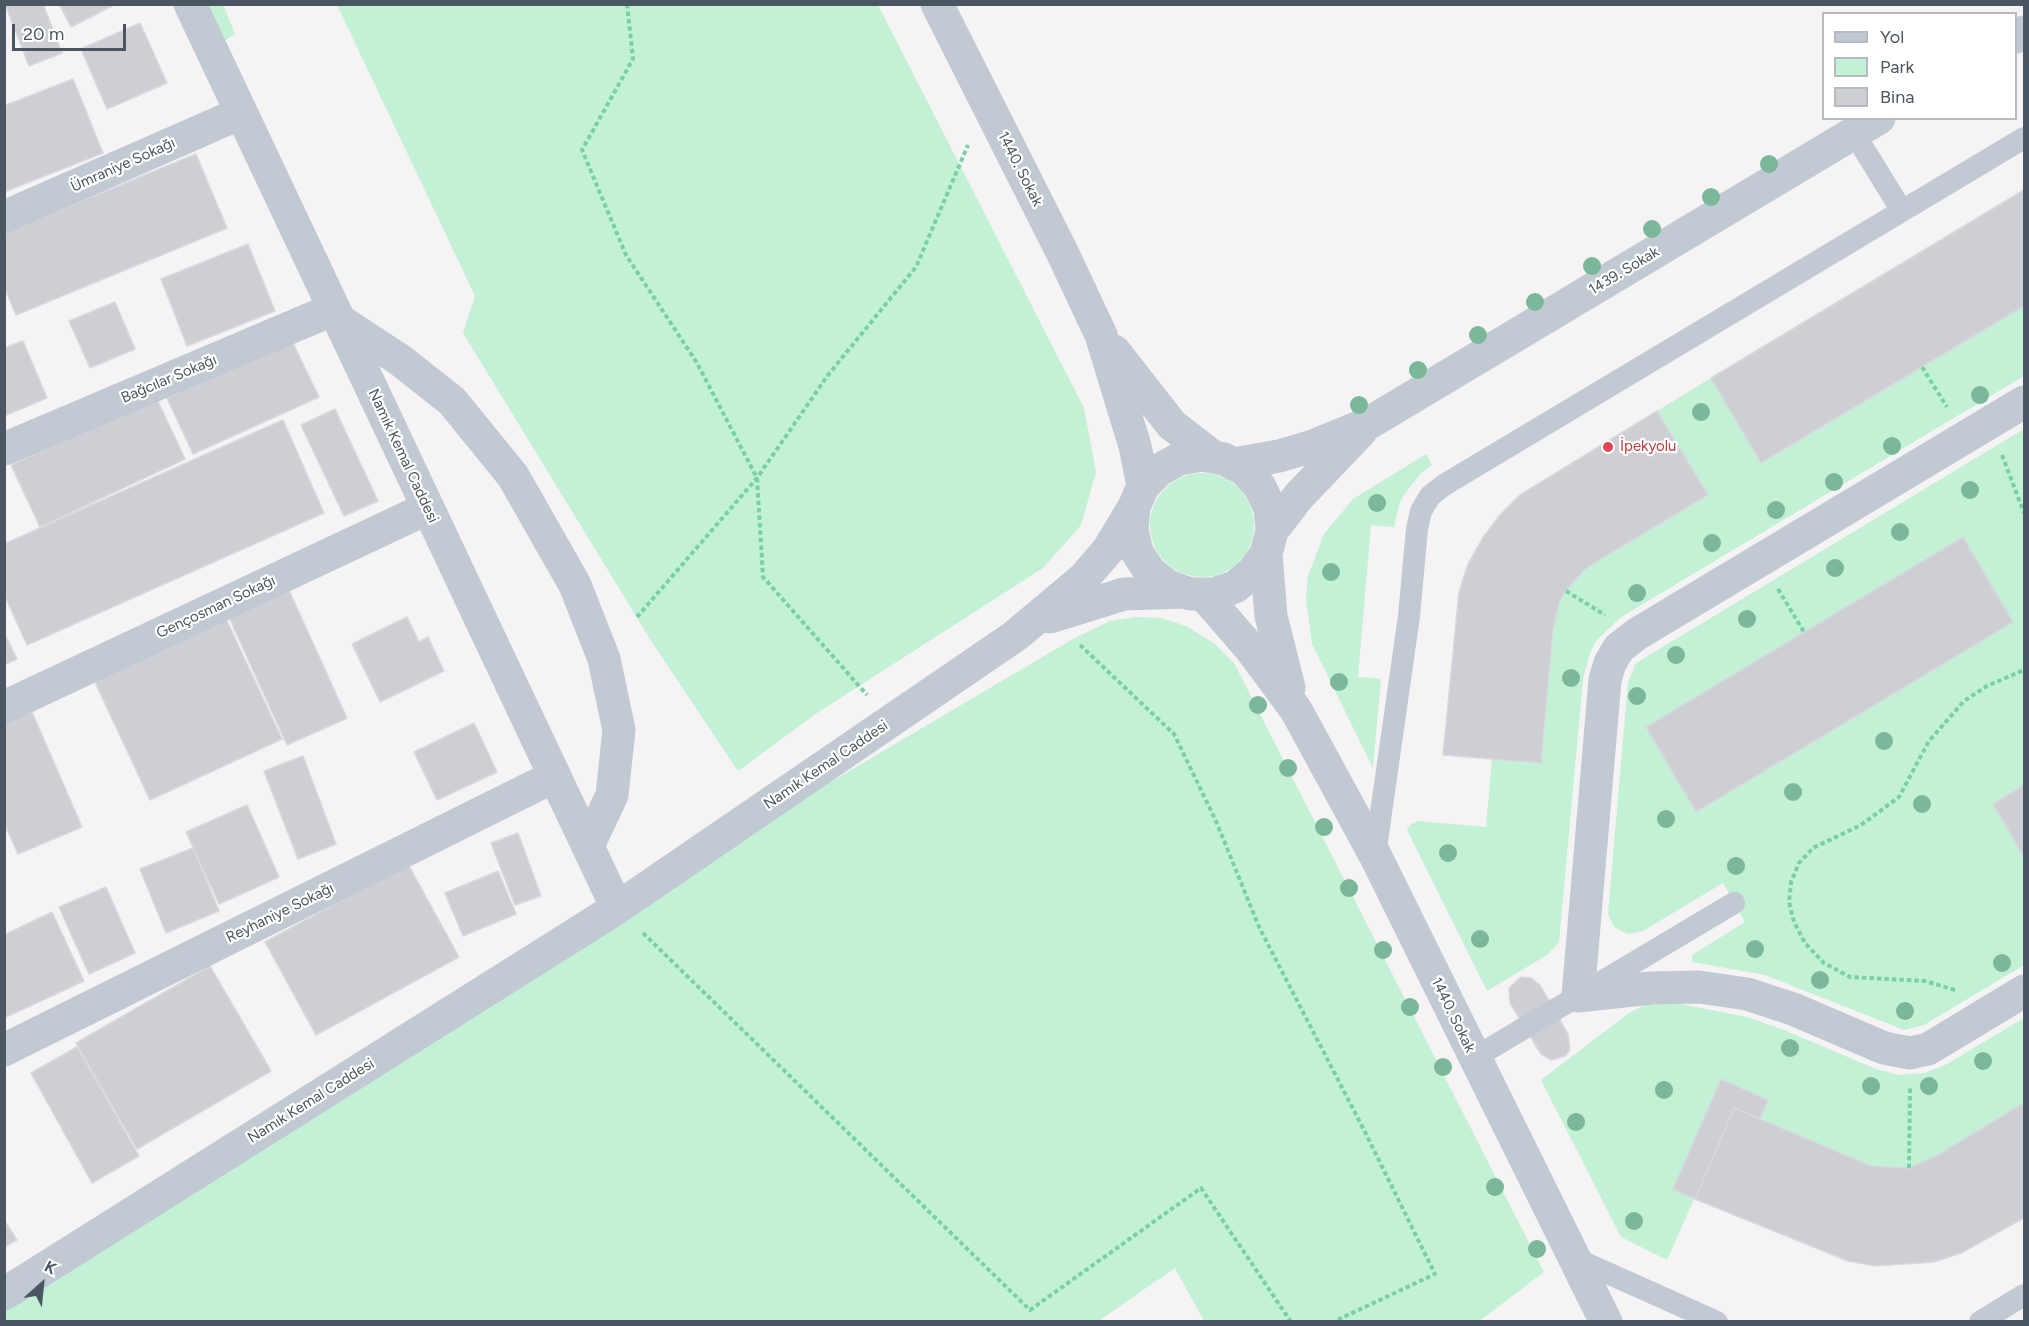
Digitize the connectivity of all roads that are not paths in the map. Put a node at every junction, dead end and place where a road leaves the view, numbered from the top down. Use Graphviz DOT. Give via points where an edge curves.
graph roads {
  1 [pos="190,4"];
  2 [pos="937,4"];
  3 [pos="241,113"];
  4 [pos="1866,126"];
  5 [pos="2025,138"];
  6 [pos="1902,211"];
  7 [pos="4,217"];
  8 [pos="336,314"];
  9 [pos="1101,335"];
  10 [pos="2025,402"];
  11 [pos="1369,423"];
  12 [pos="4,449"];
  13 [pos="1222,460"];
  14 [pos="1138,497"];
  15 [pos="428,508"];
  16 [pos="1269,542"];
  17 [pos="1193,593"];
  18 [pos="1035,622"];
  19 [pos="4,707"];
  20 [pos="1296,710"];
  21 [pos="555,776"];
  22 [pos="588,846"];
  23 [pos="1374,855"];
  24 [pos="1734,903"];
  25 [pos="617,908"];
  26 [pos="2025,991"];
  27 [pos="1578,996"];
  28 [pos="4,1050"];
  29 [pos="1474,1058"];
  30 [pos="1574,1258"];
  31 [pos="4,1294"];
  32 [pos="2025,1295"];
  33 [pos="1606,1322"];
  34 [pos="1717,1322"];
  35 [pos="1980,1322"];
  1 -- 3 [label="street, Namık Kemal Caddesi"];
  2 -- 9 [label="street, 1440. Sokak"];
  3 -- 7 [label="street, Ümraniye Sokağı"];
  3 -- 8 [label="street, Namık Kemal Caddesi"];
  4 -- 6 [label="lane"];
  4 -- 11 [label="street, 1439. Sokak"];
  5 -- 6 [label="lane"];
  6 -- 23 [label="lane" via="1430,496 1417,529 1409,616"];
  8 -- 12 [label="street, Bağcılar Sokağı"];
  8 -- 15 [label="street, Namık Kemal Caddesi"];
  8 -- 22 [label="street" via="452,401 513,476 575,585 604,659 619,730 612,795"];
  9 -- 13 [label="street" via="1172,425"];
  9 -- 14 [label="street" via="1132,436"];
  10 -- 27 [label="street" via="1619,648 1605,680"];
  11 -- 13 [label="street" via="1279,456"];
  11 -- 16 [label="street" via="1298,497"];
  13 -- 14 [label="street" via="1179,459 1159,470"];
  13 -- 16 [label="street" via="1245,470 1260,487 1270,508"];
  14 -- 17 [label="street" via="1131,530 1137,552 1150,572 1168,586"];
  14 -- 18 [label="street" via="1108,550 1083,579"];
  15 -- 19 [label="street, Gençosman Sokağı"];
  15 -- 21 [label="street, Namık Kemal Caddesi"];
  16 -- 17 [label="street" via="1253,572 1235,587 1213,594"];
  16 -- 20 [label="street" via="1271,615"];
  17 -- 18 [label="street" via="1124,594"];
  17 -- 20 [label="street" via="1250,648"];
  18 -- 25 [label="street, Namık Kemal Caddesi"];
  20 -- 23 [label="street, 1440. Sokak"];
  21 -- 22 [label="street, Namık Kemal Caddesi"];
  21 -- 28 [label="street, Reyhaniye Sokağı"];
  22 -- 25 [label="street, Namık Kemal Caddesi"];
  23 -- 29 [label="street, 1440. Sokak"];
  24 -- 27 [label="lane"];
  25 -- 31 [label="street, Namık Kemal Caddesi"];
  26 -- 27 [label="street" via="1928,1049 1910,1053 1884,1048 1747,994 1699,987"];
  27 -- 29 [label="lane"];
  29 -- 30 [label="street, 1440. Sokak"];
  30 -- 33 [label="street, 1440. Sokak"];
  30 -- 34 [label="lane"];
  32 -- 35 [label="lane"];
}
